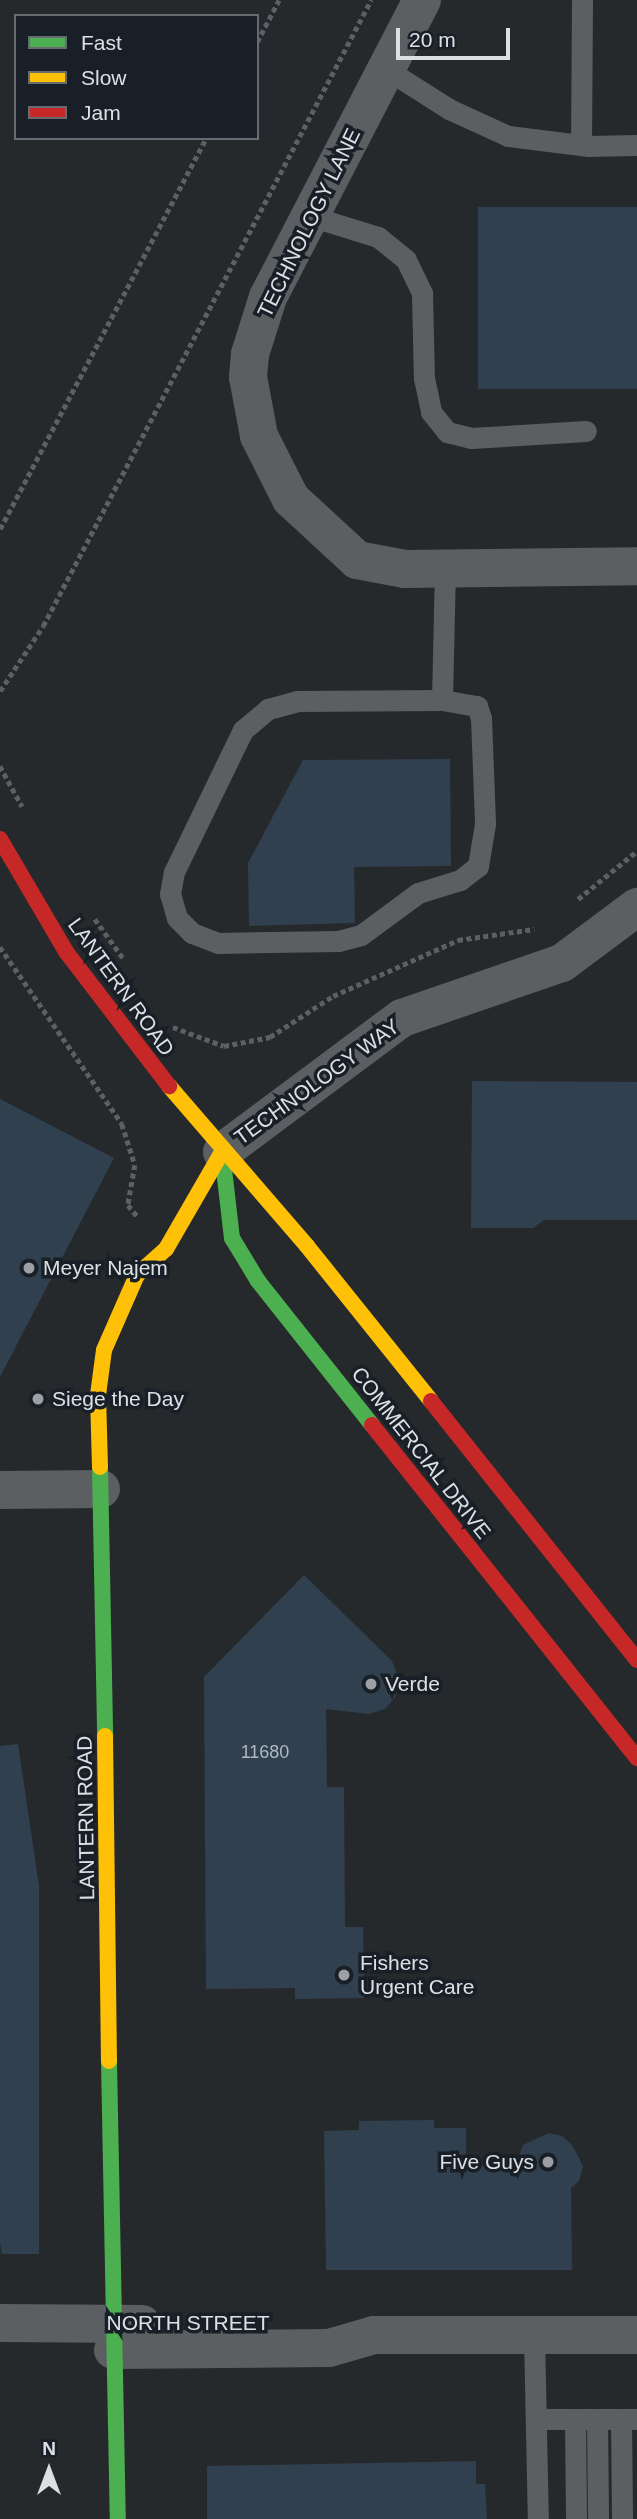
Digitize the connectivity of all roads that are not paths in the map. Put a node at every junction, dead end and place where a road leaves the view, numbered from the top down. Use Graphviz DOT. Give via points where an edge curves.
graph roads {
  1 [pos="422,0"];
  2 [pos="582,0"];
  3 [pos="386,69"];
  4 [pos="581,145"];
  5 [pos="637,145"];
  6 [pos="310,216"];
  7 [pos="586,431"];
  8 [pos="637,566"];
  9 [pos="437,568"];
  10 [pos="442,700"];
  11 [pos="0,839"];
  12 [pos="637,907"];
  13 [pos="222,1152"];
  14 [pos="307,1246"];
  15 [pos="101,1489"];
  16 [pos="0,1490"];
  17 [pos="637,1660"];
  18 [pos="637,1758"];
  19 [pos="0,2323"];
  20 [pos="534,2335"];
  21 [pos="637,2335"];
  22 [pos="112,2337"];
  23 [pos="536,2418"];
  24 [pos="575,2418"];
  25 [pos="597,2418"];
  26 [pos="629,2418"];
  27 [pos="118,2519"];
  28 [pos="538,2519"];
  29 [pos="576,2519"];
  30 [pos="597,2519"];
  31 [pos="622,2519"];
  1 -- 3 [label="street, TECHNOLOGY LANE"];
  2 -- 4 [label="lane"];
  3 -- 4 [label="lane" via="449,109 508,136"];
  3 -- 6 [label="street, TECHNOLOGY LANE"];
  4 -- 5 [label="lane"];
  6 -- 7 [label="lane" via="378,237 406,260 422,293 424,378 431,412 447,432 471,438"];
  6 -- 9 [label="street, TECHNOLOGY LANE" via="268,297 250,354 250,395 260,436 291,499 357,560 380,566"];
  8 -- 9 [label="street, TECHNOLOGY LANE"];
  9 -- 10 [label="lane"];
  10 -- 10 [label="lane" via="297,701 268,709 243,730 174,873 170,894 177,918 192,933 218,943 339,941 361,935 418,893 460,880 478,866 485,824 481,718 477,706"];
  11 -- 13 [label="street, LANTERN ROAD" via="88,984"];
  12 -- 13 [label="street, TECHNOLOGY WAY" via="583,950 544,971 402,1018"];
  13 -- 14 [label="street, LANTERN ROAD"];
  13 -- 15 [label="street, LANTERN ROAD" via="166,1249 137,1275 115,1318 104,1350 98,1395"];
  13 -- 18 [label="street, COMMERCIAL DRIVE" via="232,1238 258,1281"];
  14 -- 17 [label="street, COMMERCIAL DRIVE"];
  15 -- 16 [label="street"];
  15 -- 22 [label="street, LANTERN ROAD"];
  19 -- 22 [label="street, NORTH STREET"];
  20 -- 21 [label="street, NORTH STREET"];
  20 -- 22 [label="street, NORTH STREET" via="374,2335 328,2322"];
  20 -- 23 [label="lane"];
  22 -- 27 [label="street, LANTERN ROAD"];
  23 -- 24 [label="lane"];
  23 -- 28 [label="lane"];
  24 -- 25 [label="lane"];
  24 -- 29 [label="lane"];
  25 -- 26 [label="lane"];
  25 -- 30 [label="lane"];
  26 -- 31 [label="lane"];
}
